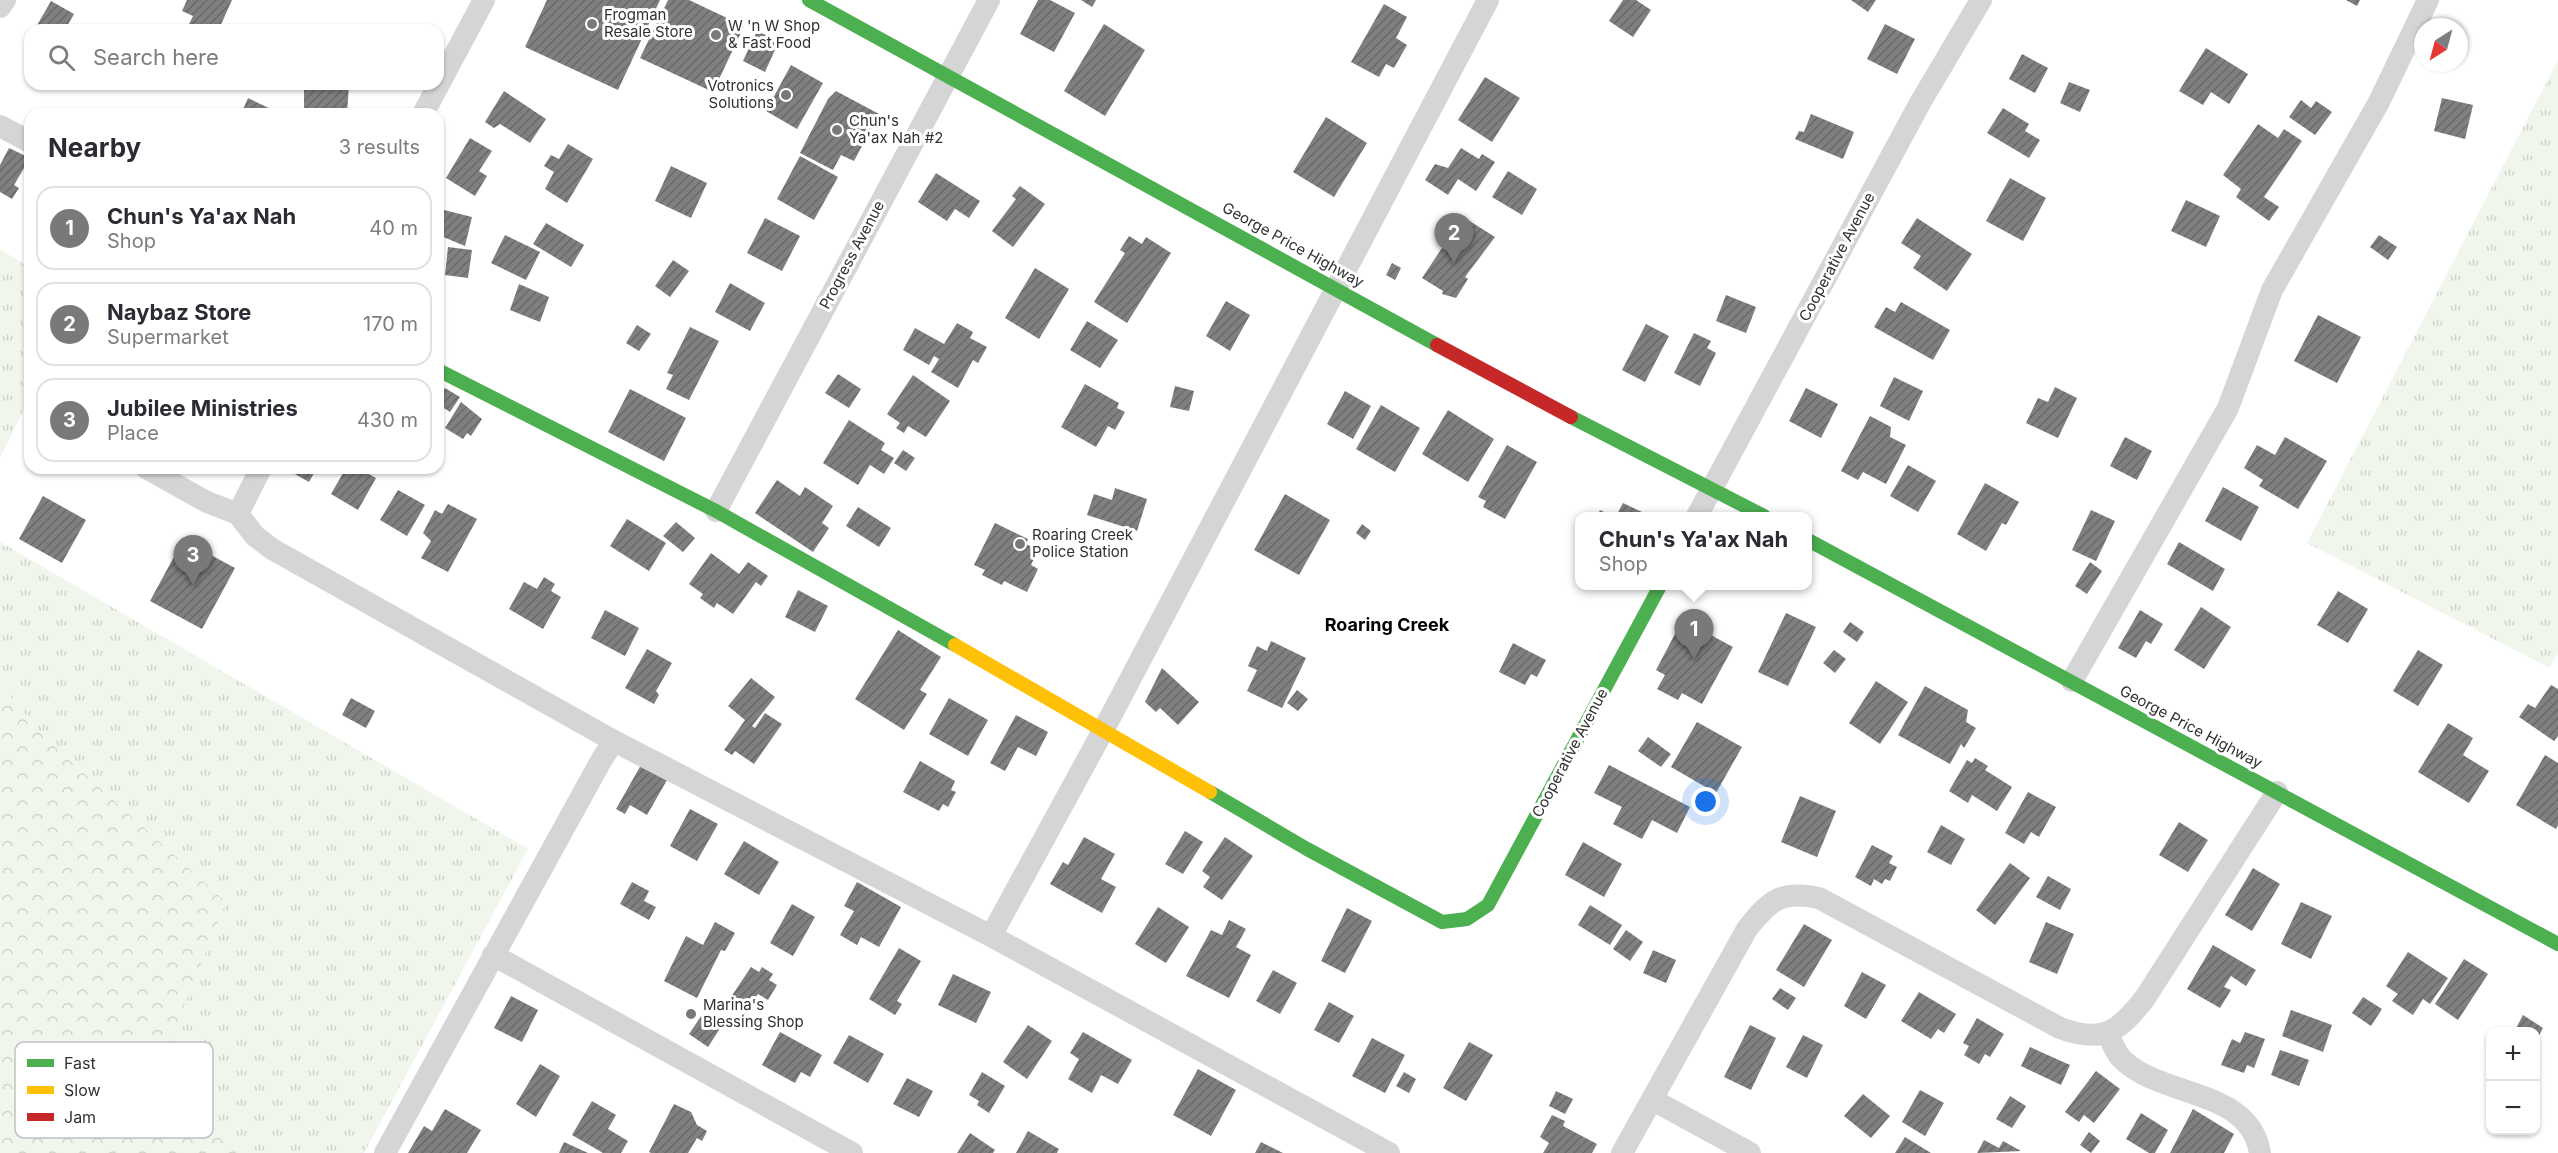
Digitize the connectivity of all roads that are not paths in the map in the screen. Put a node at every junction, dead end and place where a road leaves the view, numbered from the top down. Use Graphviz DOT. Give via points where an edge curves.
graph roads {
  1 [pos="4,0"];
  2 [pos="484,0"];
  3 [pos="809,0"];
  4 [pos="988,0"];
  5 [pos="1488,0"];
  6 [pos="1981,0"];
  7 [pos="2428,0"];
  8 [pos="0,7"];
  9 [pos="444,75"];
  10 [pos="947,76"];
  11 [pos="436,90"];
  12 [pos="426,108"];
  13 [pos="0,126"];
  14 [pos="24,139"];
  15 [pos="1336,287"];
  16 [pos="444,373"];
  17 [pos="157,474"];
  18 [pos="258,474"];
  19 [pos="1712,489"];
  20 [pos="716,511"];
  21 [pos="1699,512"];
  22 [pos="1756,512"];
  23 [pos="238,514"];
  24 [pos="1812,542"];
  25 [pos="1657,590"];
  26 [pos="2072,681"];
  27 [pos="1104,729"];
  28 [pos="614,741"];
  29 [pos="2277,792"];
  30 [pos="991,936"];
  31 [pos="2558,944"];
  32 [pos="493,955"];
  33 [pos="2108,1033"];
  34 [pos="1653,1100"];
  35 [pos="385,1153"];
  36 [pos="852,1153"];
  37 [pos="1389,1153"];
  38 [pos="1622,1153"];
  39 [pos="1750,1153"];
  40 [pos="2260,1153"];
  1 -- 8 [label="street"];
  2 -- 9 [label="street"];
  3 -- 10 [label="main road, George Price Highway"];
  4 -- 10 [label="street, Progress Avenue"];
  5 -- 15 [label="street"];
  6 -- 19 [label="street, Cooperative Avenue" via="1920,103"];
  7 -- 26 [label="street" via="2379,102 2272,290 2228,408"];
  10 -- 15 [label="main road, George Price Highway"];
  10 -- 20 [label="street, Progress Avenue"];
  11 -- 12 [label="street"];
  13 -- 14 [label="street"];
  15 -- 19 [label="main road, George Price Highway" via="1527,394"];
  15 -- 27 [label="street"];
  16 -- 20 [label="main road"];
  17 -- 23 [label="street"];
  18 -- 23 [label="street"];
  19 -- 21 [label="street, Cooperative Avenue"];
  19 -- 22 [label="main road, George Price Highway"];
  20 -- 27 [label="main road"];
  23 -- 28 [label="street" via="255,536 272,549"];
  24 -- 26 [label="main road, George Price Highway"];
  25 -- 27 [label="main road, Cooperative Avenue" via="1488,905 1476,918 1457,924 1442,922 1307,849"];
  26 -- 29 [label="main road, George Price Highway"];
  27 -- 30 [label="street"];
  28 -- 30 [label="street"];
  28 -- 32 [label="street"];
  29 -- 31 [label="main road, George Price Highway"];
  29 -- 33 [label="street" via="2145,998 2122,1026"];
  30 -- 37 [label="street"];
  32 -- 35 [label="street"];
  32 -- 36 [label="street"];
  33 -- 34 [label="street" via="2080,1035 2060,1028 1842,908 1797,893 1778,897 1747,929"];
  33 -- 40 [label="street" via="2124,1061 2140,1072 2235,1112 2257,1137"];
  34 -- 38 [label="street"];
  34 -- 39 [label="street"];
}
